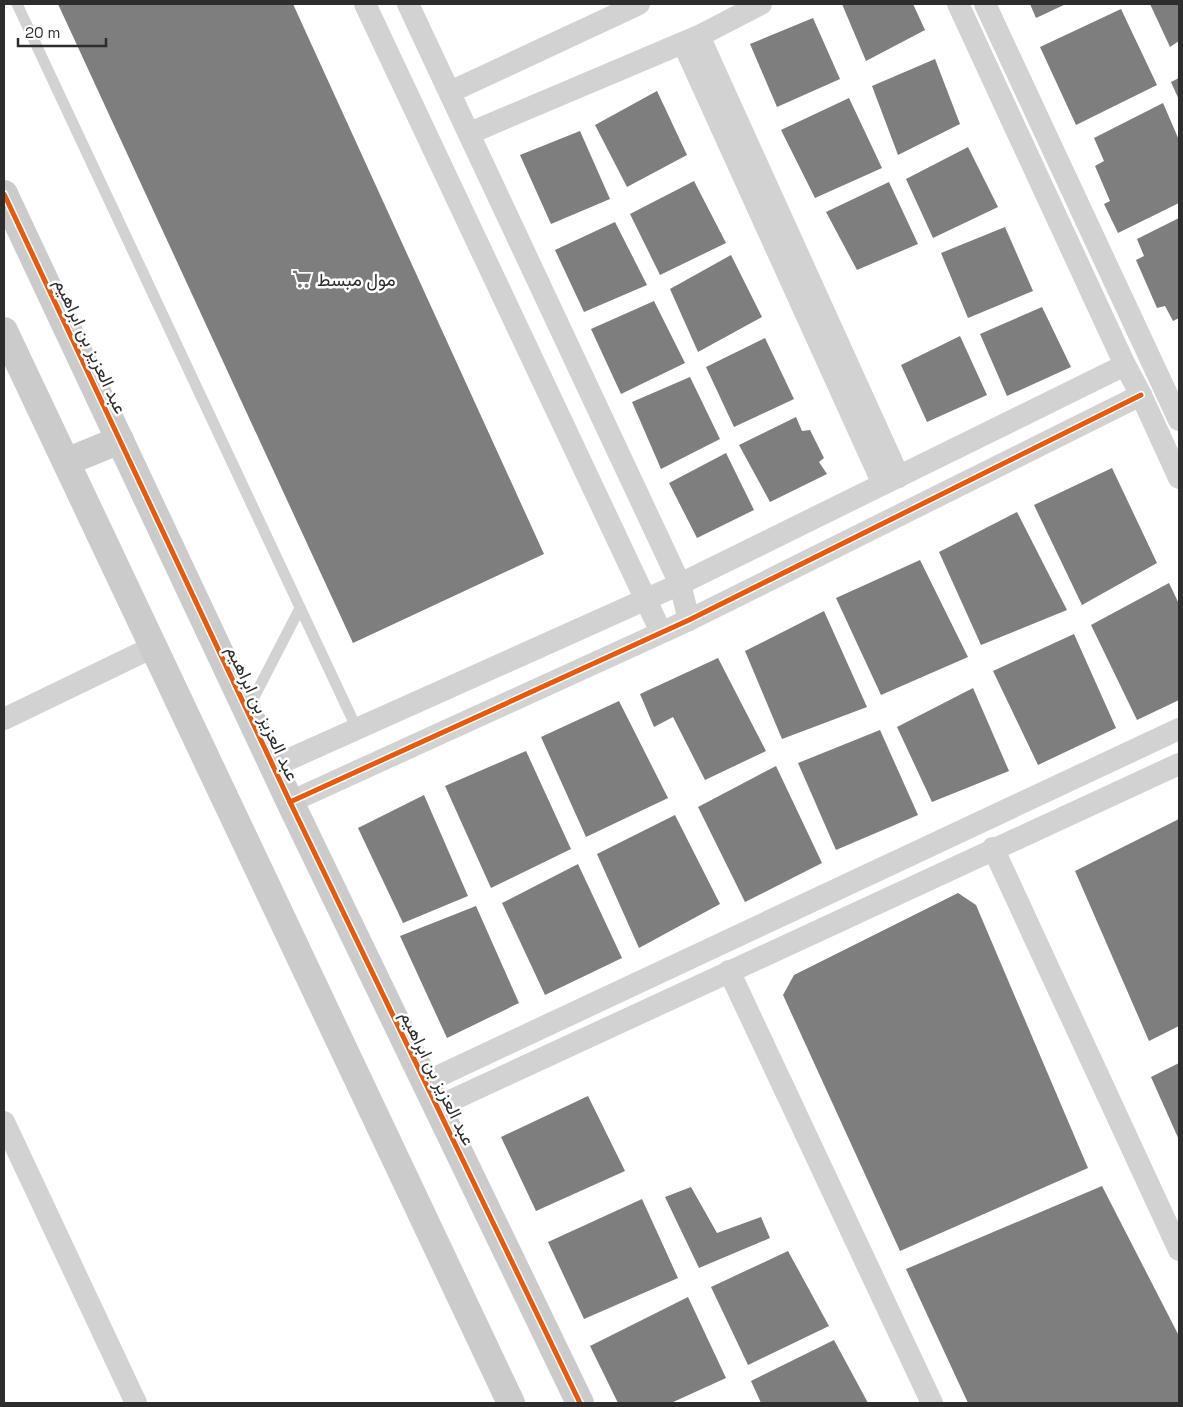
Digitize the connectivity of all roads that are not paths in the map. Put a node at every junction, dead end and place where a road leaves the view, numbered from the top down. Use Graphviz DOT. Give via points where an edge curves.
graph roads {
  1 [pos="17,4"];
  2 [pos="365,4"];
  3 [pos="408,4"];
  4 [pos="639,4"];
  5 [pos="761,4"];
  6 [pos="958,4"];
  7 [pos="985,4"];
  8 [pos="691,39"];
  9 [pos="450,92"];
  10 [pos="470,133"];
  11 [pos="4,194"];
  12 [pos="4,331"];
  13 [pos="1125,365"];
  14 [pos="1141,395"];
  15 [pos="1179,420"];
  16 [pos="120,440"];
  17 [pos="66,462"];
  18 [pos="1179,478"];
  19 [pos="891,481"];
  20 [pos="680,584"];
  21 [pos="645,600"];
  22 [pos="300,608"];
  23 [pos="689,620"];
  24 [pos="661,632"];
  25 [pos="153,647"];
  26 [pos="247,710"];
  27 [pos="4,719"];
  28 [pos="357,729"];
  29 [pos="1179,729"];
  30 [pos="1179,764"];
  31 [pos="274,766"];
  32 [pos="290,802"];
  33 [pos="993,848"];
  34 [pos="729,972"];
  35 [pos="424,1083"];
  36 [pos="437,1107"];
  37 [pos="4,1122"];
  38 [pos="1179,1250"];
  39 [pos="136,1403"];
  40 [pos="511,1403"];
  41 [pos="580,1403"];
  42 [pos="932,1403"];
  1 -- 22 [label="lane"];
  2 -- 21 [label="street"];
  3 -- 9 [label="street"];
  4 -- 9 [label="street"];
  5 -- 8 [label="street"];
  6 -- 13 [label="street"];
  7 -- 15 [label="street"];
  8 -- 10 [label="street"];
  8 -- 19 [label="street"];
  9 -- 10 [label="street"];
  10 -- 20 [label="street"];
  11 -- 16 [label="street, عبد العزيز بن ابراهيم"];
  12 -- 17 [label="street"];
  13 -- 14 [label="street"];
  13 -- 19 [label="street"];
  14 -- 18 [label="street"];
  14 -- 23 [label="street"];
  16 -- 17 [label="street"];
  16 -- 26 [label="street, عبد العزيز بن ابراهيم"];
  17 -- 25 [label="street"];
  19 -- 20 [label="street"];
  20 -- 21 [label="street"];
  20 -- 23 [label="street"];
  21 -- 24 [label="street"];
  21 -- 28 [label="street"];
  22 -- 26 [label="lane"];
  22 -- 28 [label="lane"];
  23 -- 24 [label="street"];
  24 -- 32 [label="street"];
  25 -- 27 [label="street"];
  25 -- 40 [label="street"];
  26 -- 31 [label="street, عبد العزيز بن ابراهيم"];
  28 -- 31 [label="street"];
  29 -- 35 [label="street"];
  30 -- 33 [label="street"];
  31 -- 32 [label="street, عبد العزيز بن ابراهيم"];
  32 -- 35 [label="street, عبد العزيز بن ابراهيم"];
  33 -- 34 [label="street"];
  33 -- 38 [label="street"];
  34 -- 36 [label="street"];
  34 -- 42 [label="street"];
  35 -- 36 [label="street, عبد العزيز بن ابراهيم"];
  36 -- 41 [label="street, عبد العزيز بن ابراهيم"];
  37 -- 39 [label="street"];
}
